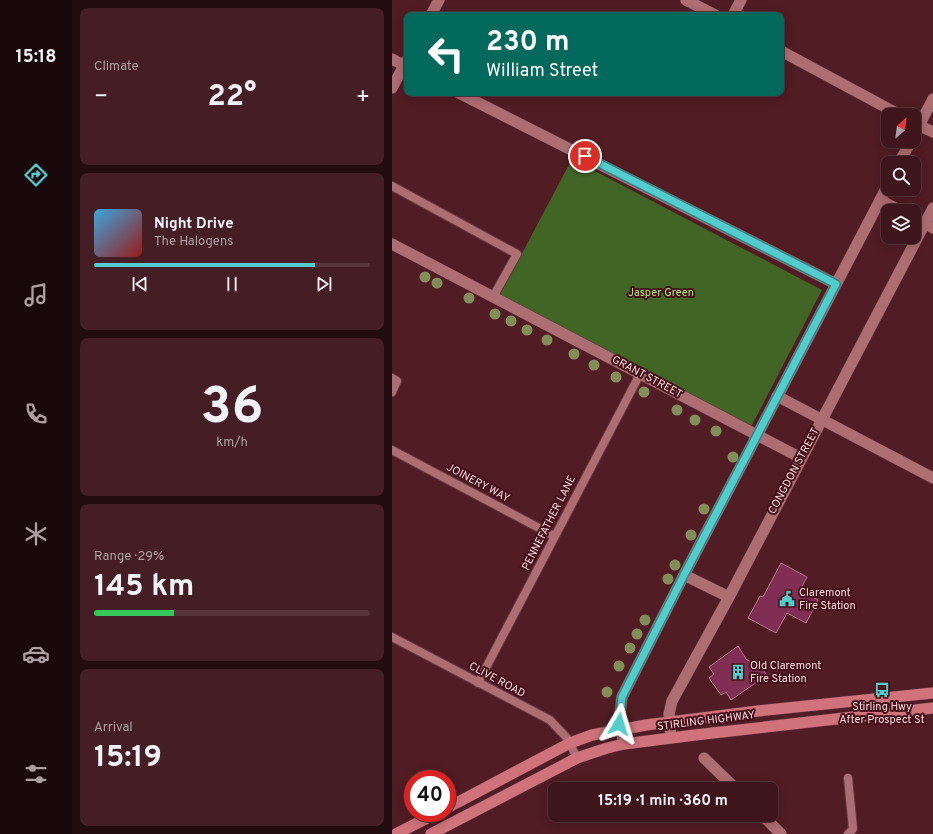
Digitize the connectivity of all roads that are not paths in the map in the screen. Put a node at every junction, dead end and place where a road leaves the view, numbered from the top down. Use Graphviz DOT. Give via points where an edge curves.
graph roads {
  1 [pos="439,0"];
  2 [pos="686,0"];
  3 [pos="741,0"];
  4 [pos="433,12"];
  5 [pos="709,12"];
  6 [pos="735,12"];
  7 [pos="784,53"];
  8 [pos="392,59"];
  9 [pos="404,63"];
  10 [pos="404,67"];
  11 [pos="392,88"];
  12 [pos="465,96"];
  13 [pos="933,99"];
  14 [pos="887,108"];
  15 [pos="921,119"];
  16 [pos="921,129"];
  17 [pos="933,132"];
  18 [pos="392,186"];
  19 [pos="882,196"];
  20 [pos="880,200"];
  21 [pos="888,204"];
  22 [pos="933,208"];
  23 [pos="929,226"];
  24 [pos="392,244"];
  25 [pos="836,284"];
  26 [pos="493,297"];
  27 [pos="640,374"];
  28 [pos="392,378"];
  29 [pos="392,392"];
  30 [pos="777,396"];
  31 [pos="822,419"];
  32 [pos="757,435"];
  33 [pos="392,450"];
  34 [pos="801,458"];
  35 [pos="933,478"];
  36 [pos="554,536"];
  37 [pos="684,575"];
  38 [pos="729,597"];
  39 [pos="392,637"];
  40 [pos="478,683"];
  41 [pos="933,693"];
  42 [pos="933,708"];
  43 [pos="670,723"];
  44 [pos="620,729"];
  45 [pos="671,738"];
  46 [pos="570,743"];
  47 [pos="624,744"];
  48 [pos="577,758"];
  49 [pos="704,758"];
  50 [pos="848,778"];
  51 [pos="729,782"];
  52 [pos="456,803"];
  53 [pos="419,822"];
  54 [pos="769,822"];
  55 [pos="396,834"];
  56 [pos="431,834"];
  57 [pos="781,834"];
  58 [pos="848,834"];
  1 -- 4 [label="street"];
  2 -- 5 [label="street"];
  3 -- 6 [label="street"];
  7 -- 14 [label="street"];
  8 -- 9 [label="street"];
  10 -- 11 [label="street"];
  12 -- 25 [label="street"];
  13 -- 15 [label="street"];
  16 -- 17 [label="street"];
  18 -- 26 [label="lane" via="517,254"];
  19 -- 20 [label="street"];
  20 -- 21 [label="street"];
  20 -- 25 [label="street"];
  22 -- 23 [label="street, CONGDON STREET"];
  23 -- 31 [label="street, CONGDON STREET"];
  24 -- 26 [label="street, GRANT STREET"];
  25 -- 30 [label="street"];
  26 -- 27 [label="street, GRANT STREET"];
  27 -- 32 [label="street, GRANT STREET"];
  27 -- 36 [label="lane, PENNEFATHER LANE"];
  28 -- 29 [label="lane" via="397,381"];
  30 -- 31 [label="street"];
  30 -- 32 [label="street"];
  31 -- 34 [label="street, CONGDON STREET"];
  31 -- 35 [label="street"];
  32 -- 34 [label="street, GRANT STREET"];
  32 -- 37 [label="street"];
  33 -- 36 [label="lane, JOINERY WAY"];
  34 -- 38 [label="street, CONGDON STREET"];
  36 -- 40 [label="lane, PENNEFATHER LANE"];
  37 -- 38 [label="street"];
  37 -- 44 [label="street" via="622,697"];
  38 -- 43 [label="street, CONGDON STREET" via="672,701"];
  39 -- 40 [label="lane, CLIVE ROAD"];
  40 -- 46 [label="lane, CLIVE ROAD" via="550,720"];
  41 -- 43 [label="highway, STIRLING HIGHWAY"];
  42 -- 45 [label="highway, STIRLING HIGHWAY"];
  43 -- 44 [label="highway, STIRLING HIGHWAY"];
  43 -- 45 [label="street, CONGDON STREET"];
  44 -- 46 [label="highway, STIRLING HIGHWAY"];
  44 -- 47 [label="street"];
  45 -- 47 [label="highway, STIRLING HIGHWAY"];
  46 -- 48 [label="lane, CLIVE ROAD"];
  46 -- 52 [label="highway, STIRLING HIGHWAY"];
  47 -- 48 [label="highway, STIRLING HIGHWAY"];
  48 -- 56 [label="highway, STIRLING HIGHWAY"];
  49 -- 51 [label="street"];
  50 -- 58 [label="lane" via="853,829"];
  53 -- 55 [label="highway"];
  54 -- 57 [label="street"];
}
